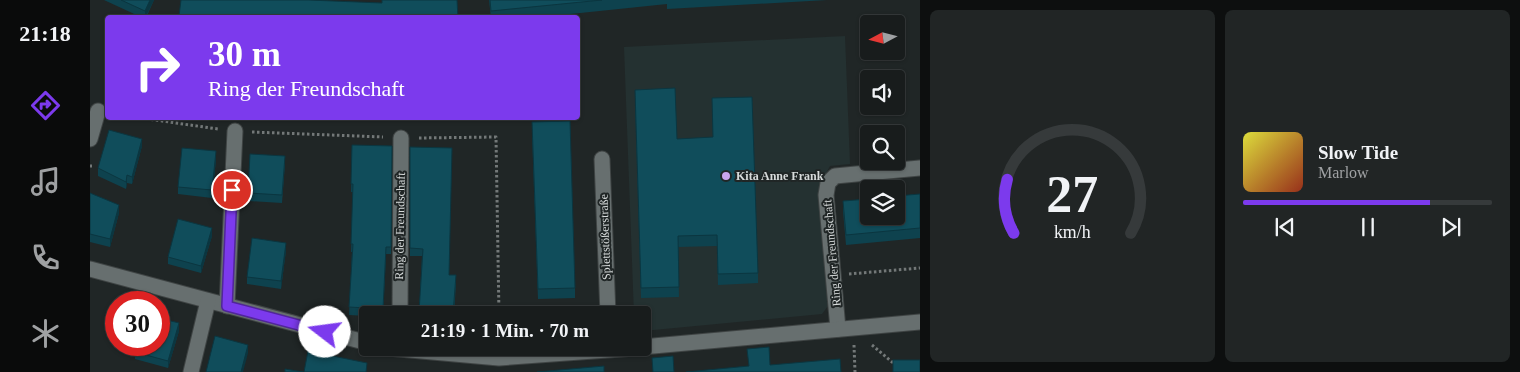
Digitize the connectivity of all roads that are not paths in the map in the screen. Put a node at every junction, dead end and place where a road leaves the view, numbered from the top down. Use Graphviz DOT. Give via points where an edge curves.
graph roads {
  1 [pos="98,111"];
  2 [pos="235,132"];
  3 [pos="90,138"];
  4 [pos="401,138"];
  5 [pos="602,159"];
  6 [pos="920,168"];
  7 [pos="90,269"];
  8 [pos="208,301"];
  9 [pos="227,306"];
  10 [pos="400,306"];
  11 [pos="608,306"];
  12 [pos="920,322"];
  13 [pos="846,328"];
  14 [pos="359,341"];
  15 [pos="651,346"];
  16 [pos="478,356"];
  17 [pos="523,356"];
  18 [pos="191,372"];
  1 -- 3 [label="street"];
  2 -- 9 [label="street"];
  4 -- 10 [label="street, Ring der Freundschaft"];
  5 -- 11 [label="street, Splettstößerstraße"];
  6 -- 13 [label="street, Ring der Freundschaft" via="834,176 828,183 826,195 834,275"];
  7 -- 8 [label="street"];
  8 -- 9 [label="street"];
  8 -- 18 [label="street"];
  9 -- 14 [label="street"];
  12 -- 13 [label="street"];
  13 -- 15 [label="street"];
  16 -- 17 [label="street"];
}
